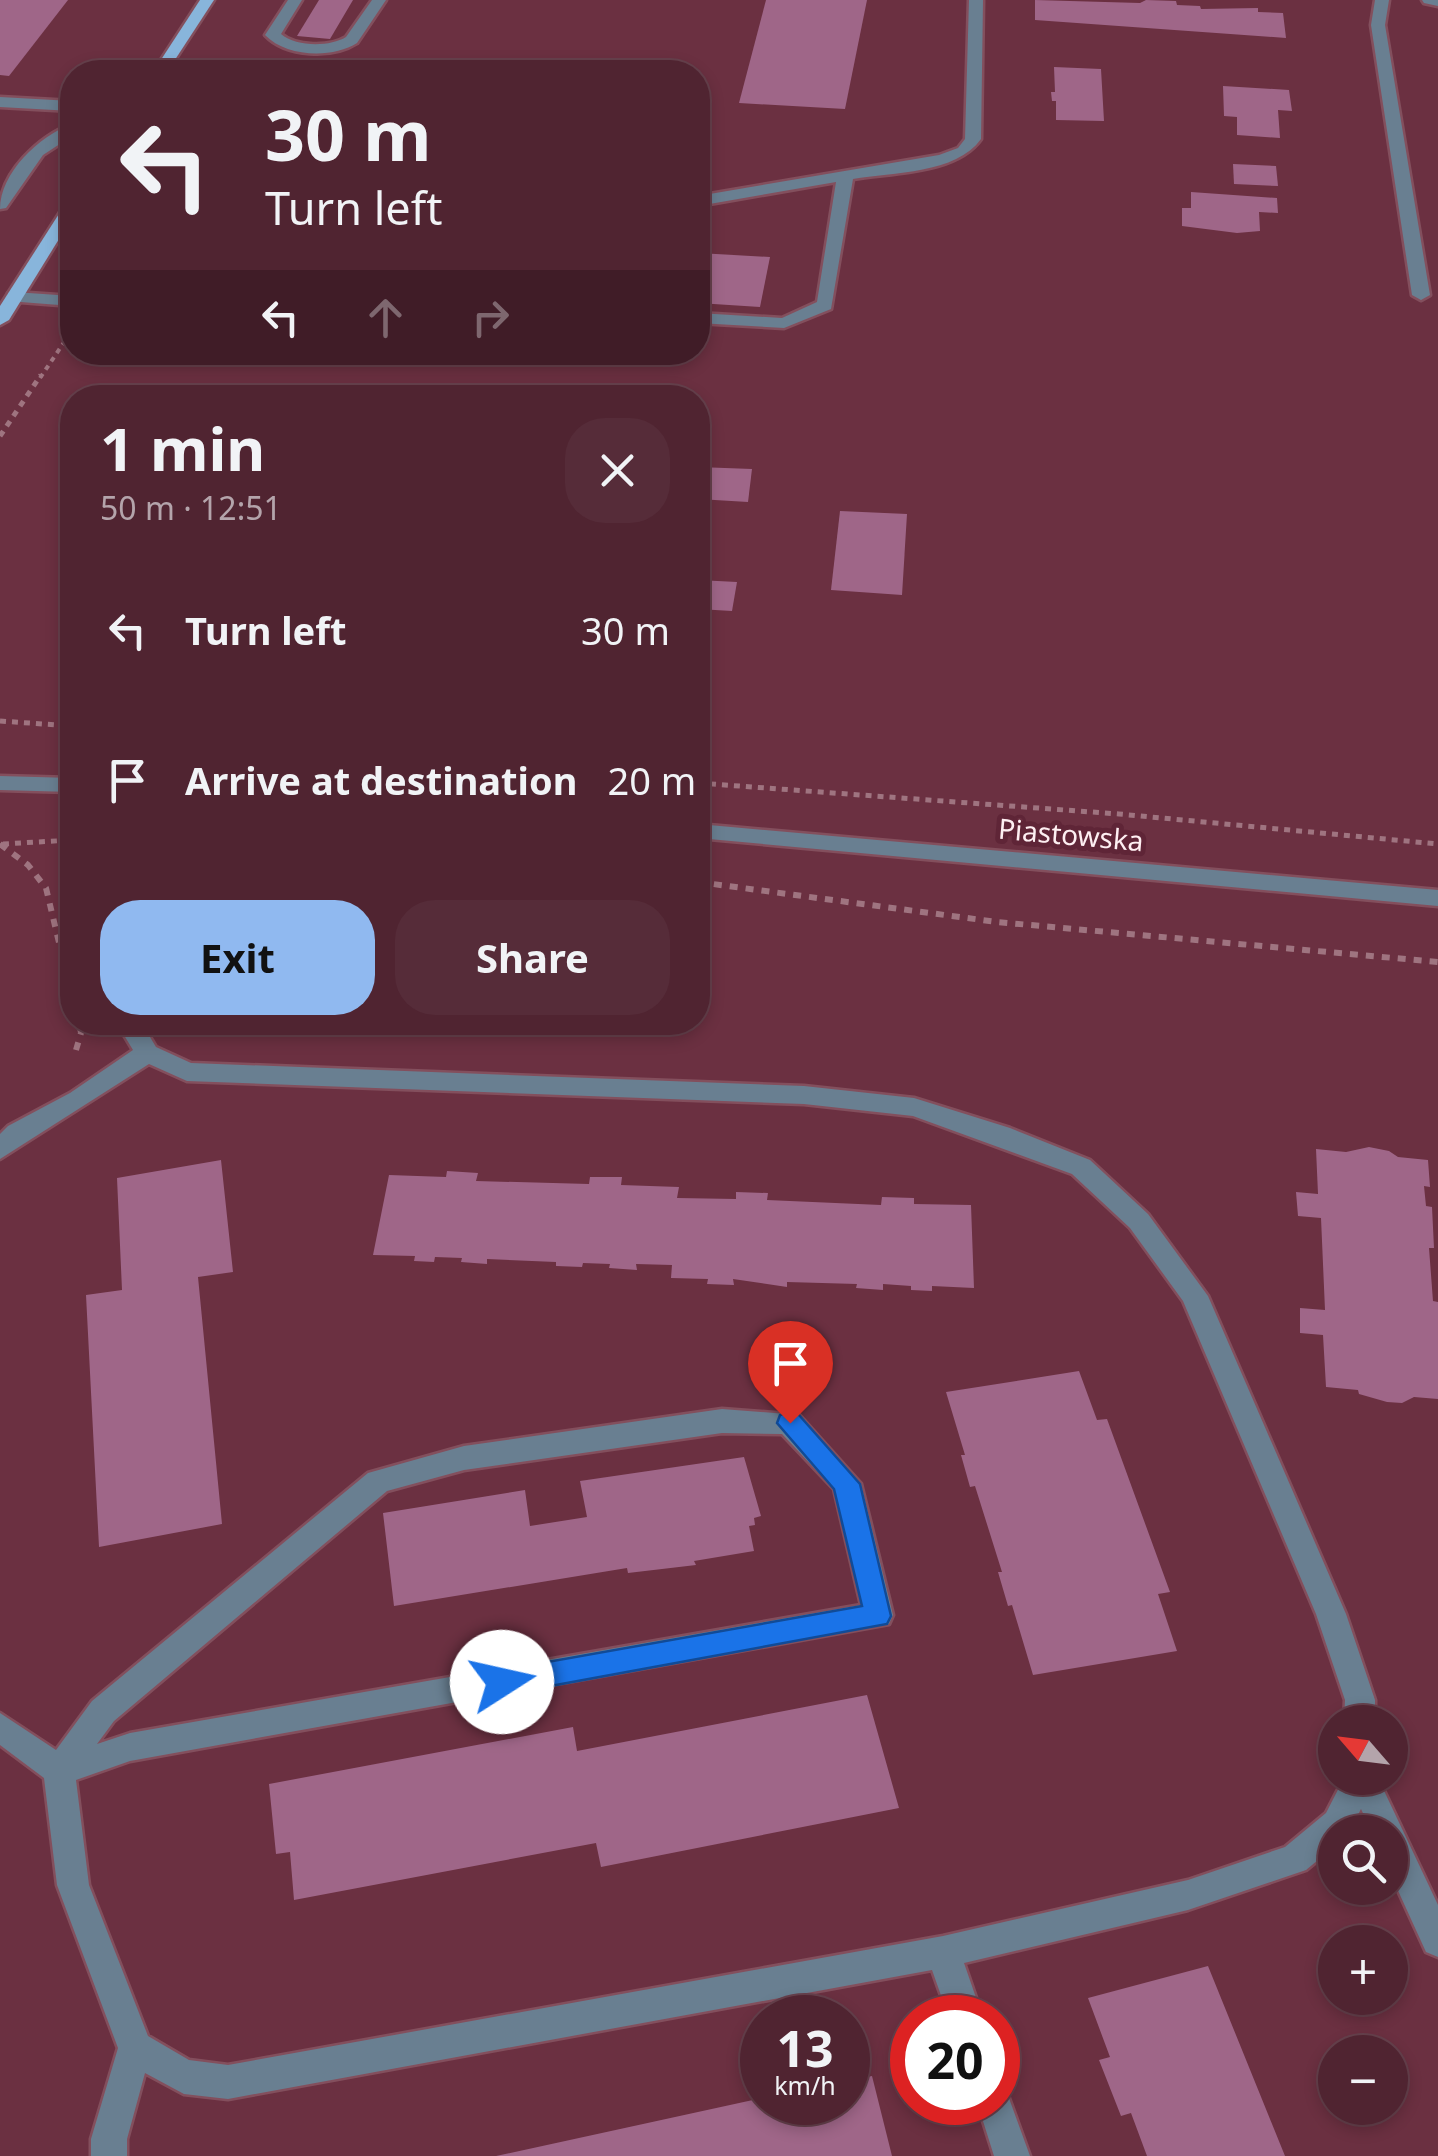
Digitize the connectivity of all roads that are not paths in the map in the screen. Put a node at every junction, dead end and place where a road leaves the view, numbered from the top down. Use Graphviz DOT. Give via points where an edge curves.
graph roads {
  1 [pos="207,0"];
  2 [pos="296,0"];
  3 [pos="379,0"];
  4 [pos="976,0"];
  5 [pos="1382,0"];
  6 [pos="1429,0"];
  7 [pos="1438,2"];
  8 [pos="168,60"];
  9 [pos="0,102"];
  10 [pos="60,105"];
  11 [pos="60,136"];
  12 [pos="846,174"];
  13 [pos="710,199"];
  14 [pos="0,204"];
  15 [pos="60,225"];
  16 [pos="1421,295"];
  17 [pos="14,297"];
  18 [pos="60,299"];
  19 [pos="710,319"];
  20 [pos="0,320"];
  21 [pos="0,783"];
  22 [pos="60,785"];
  23 [pos="710,833"];
  24 [pos="1438,898"];
  25 [pos="136,1035"];
  26 [pos="146,1053"];
  27 [pos="0,1150"];
  28 [pos="1360,1705"];
  29 [pos="0,1727"];
  30 [pos="59,1770"];
  31 [pos="1352,1795"];
  32 [pos="1408,1876"];
  33 [pos="1438,1941"];
  34 [pos="944,1952"];
  35 [pos="958,1995"];
  36 [pos="136,2048"];
  37 [pos="1002,2125"];
  38 [pos="109,2156"];
  39 [pos="1012,2156"];
  1 -- 8 [label="main road"];
  2 -- 3 [label="street" via="273,35 284,46 334,48 357,39"];
  4 -- 12 [label="street" via="973,138 964,151"];
  5 -- 16 [label="street" via="1378,25"];
  6 -- 7 [label="street"];
  9 -- 10 [label="street"];
  11 -- 14 [label="street" via="38,152"];
  12 -- 13 [label="street"];
  12 -- 19 [label="street" via="825,305 784,323"];
  15 -- 17 [label="main road"];
  17 -- 18 [label="street"];
  17 -- 20 [label="main road"];
  21 -- 22 [label="street"];
  23 -- 24 [label="street, Piastowska"];
  25 -- 26 [label="street"];
  26 -- 27 [label="street"];
  26 -- 28 [label="street" via="187,1072 804,1095 914,1107 1080,1167 1139,1221 1194,1296 1331,1614"];
  29 -- 30 [label="street"];
  30 -- 30 [label="street" via="103,1711 378,1482 464,1458 722,1421 790,1423 846,1484 878,1616 130,1747"];
  30 -- 36 [label="street" via="73,1885"];
  31 -- 34 [label="street" via="1337,1824 1295,1859 1188,1895"];
  32 -- 33 [label="street"];
  34 -- 35 [label="street"];
  34 -- 36 [label="street" via="228,2082 184,2077"];
  36 -- 38 [label="street"];
  37 -- 39 [label="street"];
}
